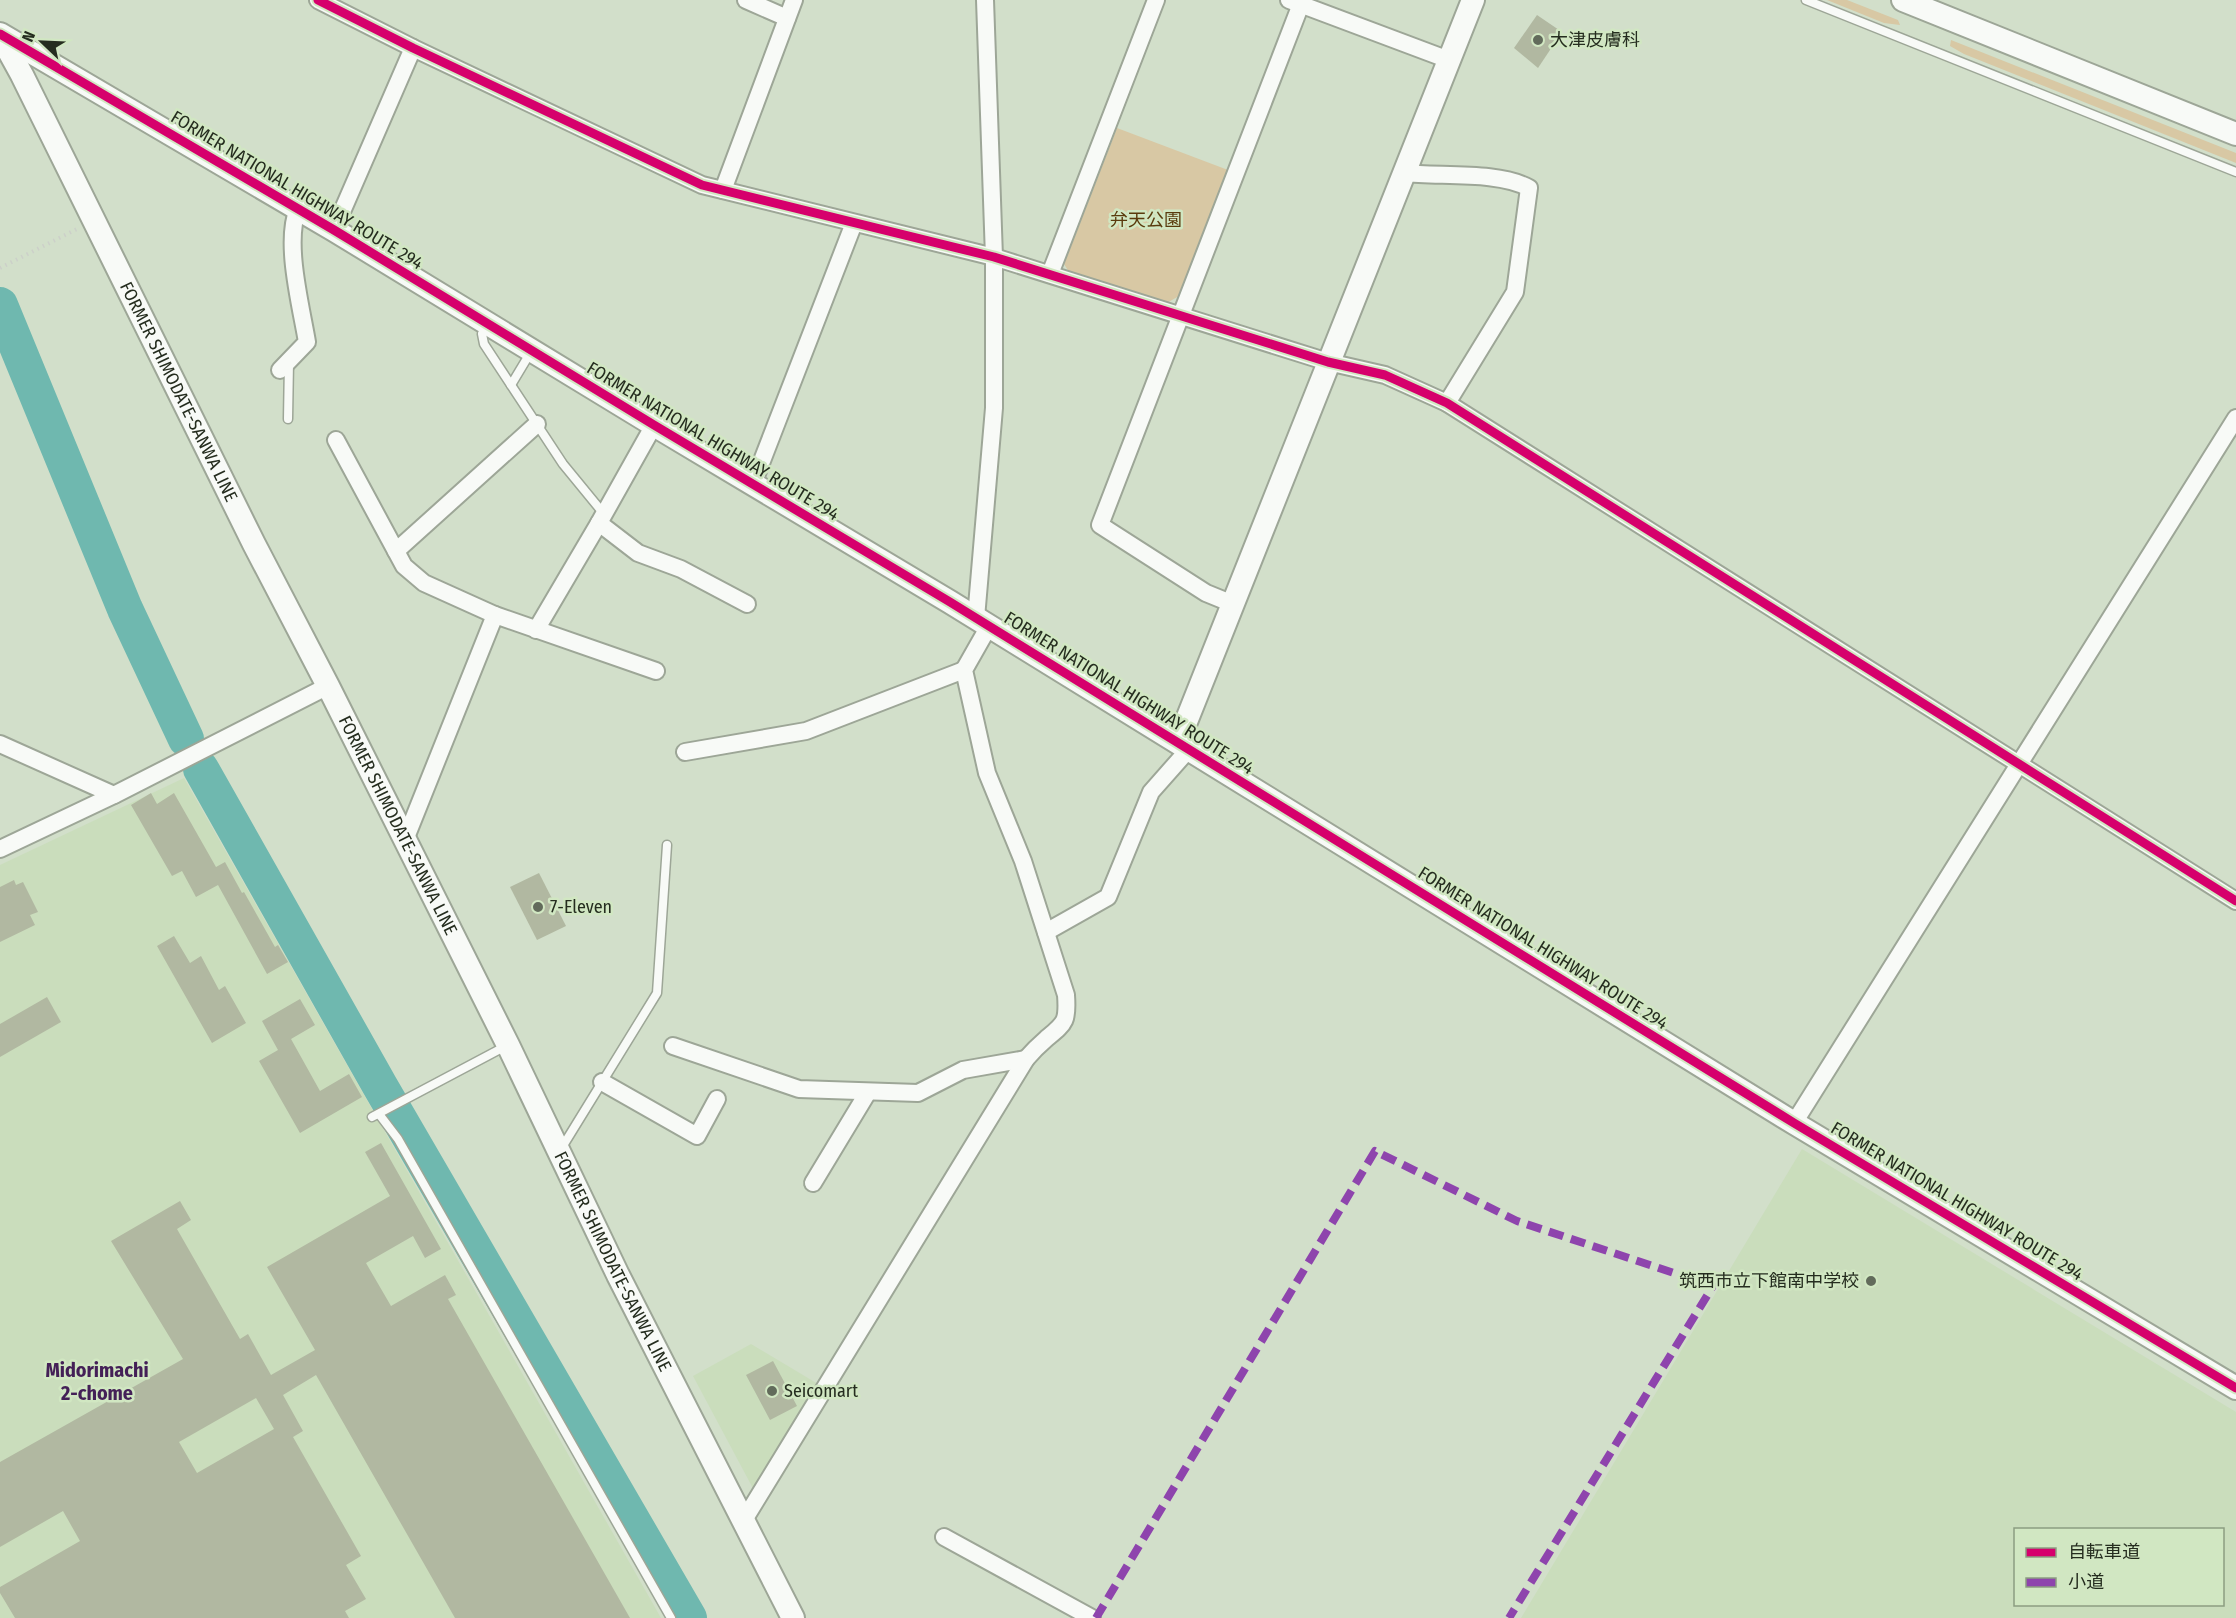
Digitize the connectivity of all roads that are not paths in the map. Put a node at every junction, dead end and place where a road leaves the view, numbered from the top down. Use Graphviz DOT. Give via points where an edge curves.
graph roads {
  1 [pos="318,0"];
  2 [pos="746,0"];
  3 [pos="794,0"];
  4 [pos="985,0"];
  5 [pos="1156,0"];
  6 [pos="1473,0"];
  7 [pos="1806,0"];
  8 [pos="1903,0"];
  9 [pos="1295,2"];
  10 [pos="335,4"];
  11 [pos="787,18"];
  12 [pos="0,34"];
  13 [pos="413,48"];
  14 [pos="1449,60"];
  15 [pos="2236,134"];
  16 [pos="2236,172"];
  17 [pos="1404,173"];
  18 [pos="723,190"];
  19 [pos="297,209"];
  20 [pos="854,223"];
  21 [pos="334,230"];
  22 [pos="994,257"];
  23 [pos="1050,274"];
  24 [pos="1180,315"];
  25 [pos="482,333"];
  26 [pos="526,360"];
  27 [pos="1328,362"];
  28 [pos="285,365"];
  29 [pos="511,385"];
  30 [pos="1447,403"];
  31 [pos="2236,418"];
  32 [pos="288,419"];
  33 [pos="537,424"];
  34 [pos="654,425"];
  35 [pos="336,440"];
  36 [pos="753,484"];
  37 [pos="602,519"];
  38 [pos="396,551"];
  39 [pos="747,604"];
  40 [pos="1233,604"];
  41 [pos="495,615"];
  42 [pos="982,622"];
  43 [pos="536,630"];
  44 [pos="964,670"];
  45 [pos="657,671"];
  46 [pos="328,686"];
  47 [pos="0,744"];
  48 [pos="1184,745"];
  49 [pos="685,752"];
  50 [pos="2018,765"];
  51 [pos="114,795"];
  52 [pos="405,840"];
  53 [pos="667,845"];
  54 [pos="0,849"];
  55 [pos="2236,901"];
  56 [pos="1046,932"];
  57 [pos="508,1045"];
  58 [pos="673,1046"];
  59 [pos="1026,1059"];
  60 [pos="602,1082"];
  61 [pos="868,1092"];
  62 [pos="717,1099"];
  63 [pos="1794,1123"];
  64 [pos="560,1152"];
  65 [pos="813,1183"];
  66 [pos="2236,1388"];
  67 [pos="744,1520"];
  68 [pos="944,1537"];
  69 [pos="671,1618"];
  70 [pos="793,1618"];
  71 [pos="1092,1618"];
  1 -- 10 [label="street"];
  2 -- 11 [label="street"];
  3 -- 11 [label="street"];
  4 -- 22 [label="street"];
  5 -- 23 [label="street"];
  6 -- 14 [label="street"];
  7 -- 16 [label="lane"];
  8 -- 15 [label="street"];
  9 -- 14 [label="street"];
  9 -- 24 [label="street"];
  10 -- 13 [label="street"];
  11 -- 18 [label="street"];
  12 -- 19 [label="street, FORMER NATIONAL HIGHWAY ROUTE 294"];
  12 -- 46 [label="street, FORMER SHIMODATE-SANWA LINE"];
  13 -- 18 [label="street" via="702,184"];
  13 -- 21 [label="street"];
  14 -- 17 [label="street"];
  17 -- 27 [label="street"];
  17 -- 30 [label="street" via="1502,178 1528,188 1515,292"];
  18 -- 20 [label="street"];
  19 -- 21 [label="street, FORMER NATIONAL HIGHWAY ROUTE 294"];
  19 -- 28 [label="street" via="294,260 307,342"];
  20 -- 22 [label="street"];
  20 -- 36 [label="street"];
  21 -- 34 [label="street, FORMER NATIONAL HIGHWAY ROUTE 294"];
  22 -- 23 [label="street"];
  22 -- 42 [label="street" via="994,408"];
  23 -- 24 [label="street"];
  24 -- 27 [label="street"];
  24 -- 40 [label="street" via="1100,525 1206,593"];
  25 -- 29 [label="lane" via="484,344"];
  26 -- 29 [label="lane"];
  27 -- 30 [label="street" via="1385,375"];
  27 -- 40 [label="street"];
  28 -- 32 [label="lane"];
  29 -- 33 [label="lane"];
  30 -- 50 [label="street"];
  31 -- 50 [label="street"];
  33 -- 37 [label="lane"];
  33 -- 38 [label="street"];
  34 -- 36 [label="street, FORMER NATIONAL HIGHWAY ROUTE 294"];
  34 -- 37 [label="street"];
  35 -- 38 [label="street"];
  36 -- 42 [label="street, FORMER NATIONAL HIGHWAY ROUTE 294"];
  37 -- 39 [label="street" via="638,553 681,568"];
  37 -- 43 [label="street"];
  38 -- 41 [label="street" via="404,566 424,583"];
  40 -- 48 [label="street"];
  41 -- 43 [label="street"];
  41 -- 52 [label="street"];
  42 -- 44 [label="street"];
  42 -- 48 [label="street, FORMER NATIONAL HIGHWAY ROUTE 294"];
  43 -- 45 [label="street"];
  44 -- 49 [label="street" via="806,731"];
  44 -- 56 [label="street" via="987,773 1023,861"];
  46 -- 51 [label="street"];
  46 -- 52 [label="street, FORMER SHIMODATE-SANWA LINE"];
  47 -- 51 [label="street"];
  48 -- 56 [label="street" via="1151,792 1108,897"];
  48 -- 63 [label="street, FORMER NATIONAL HIGHWAY ROUTE 294"];
  50 -- 55 [label="street"];
  50 -- 63 [label="street"];
  51 -- 54 [label="street"];
  52 -- 57 [label="street, FORMER SHIMODATE-SANWA LINE"];
  53 -- 60 [label="lane" via="657,993"];
  56 -- 59 [label="street" via="1067,1010 1061,1029"];
  57 -- 64 [label="street, FORMER SHIMODATE-SANWA LINE"];
  57 -- 69 [label="lane" via="379,1114 404,1149"];
  58 -- 61 [label="street" via="799,1089"];
  59 -- 61 [label="street" via="963,1070 918,1093"];
  59 -- 67 [label="street"];
  60 -- 62 [label="street" via="697,1136"];
  60 -- 64 [label="lane"];
  61 -- 65 [label="street"];
  63 -- 66 [label="street, FORMER NATIONAL HIGHWAY ROUTE 294"];
  64 -- 67 [label="street, FORMER SHIMODATE-SANWA LINE" via="618,1275"];
  67 -- 70 [label="street, FORMER SHIMODATE-SANWA LINE"];
  68 -- 71 [label="street"];
}
